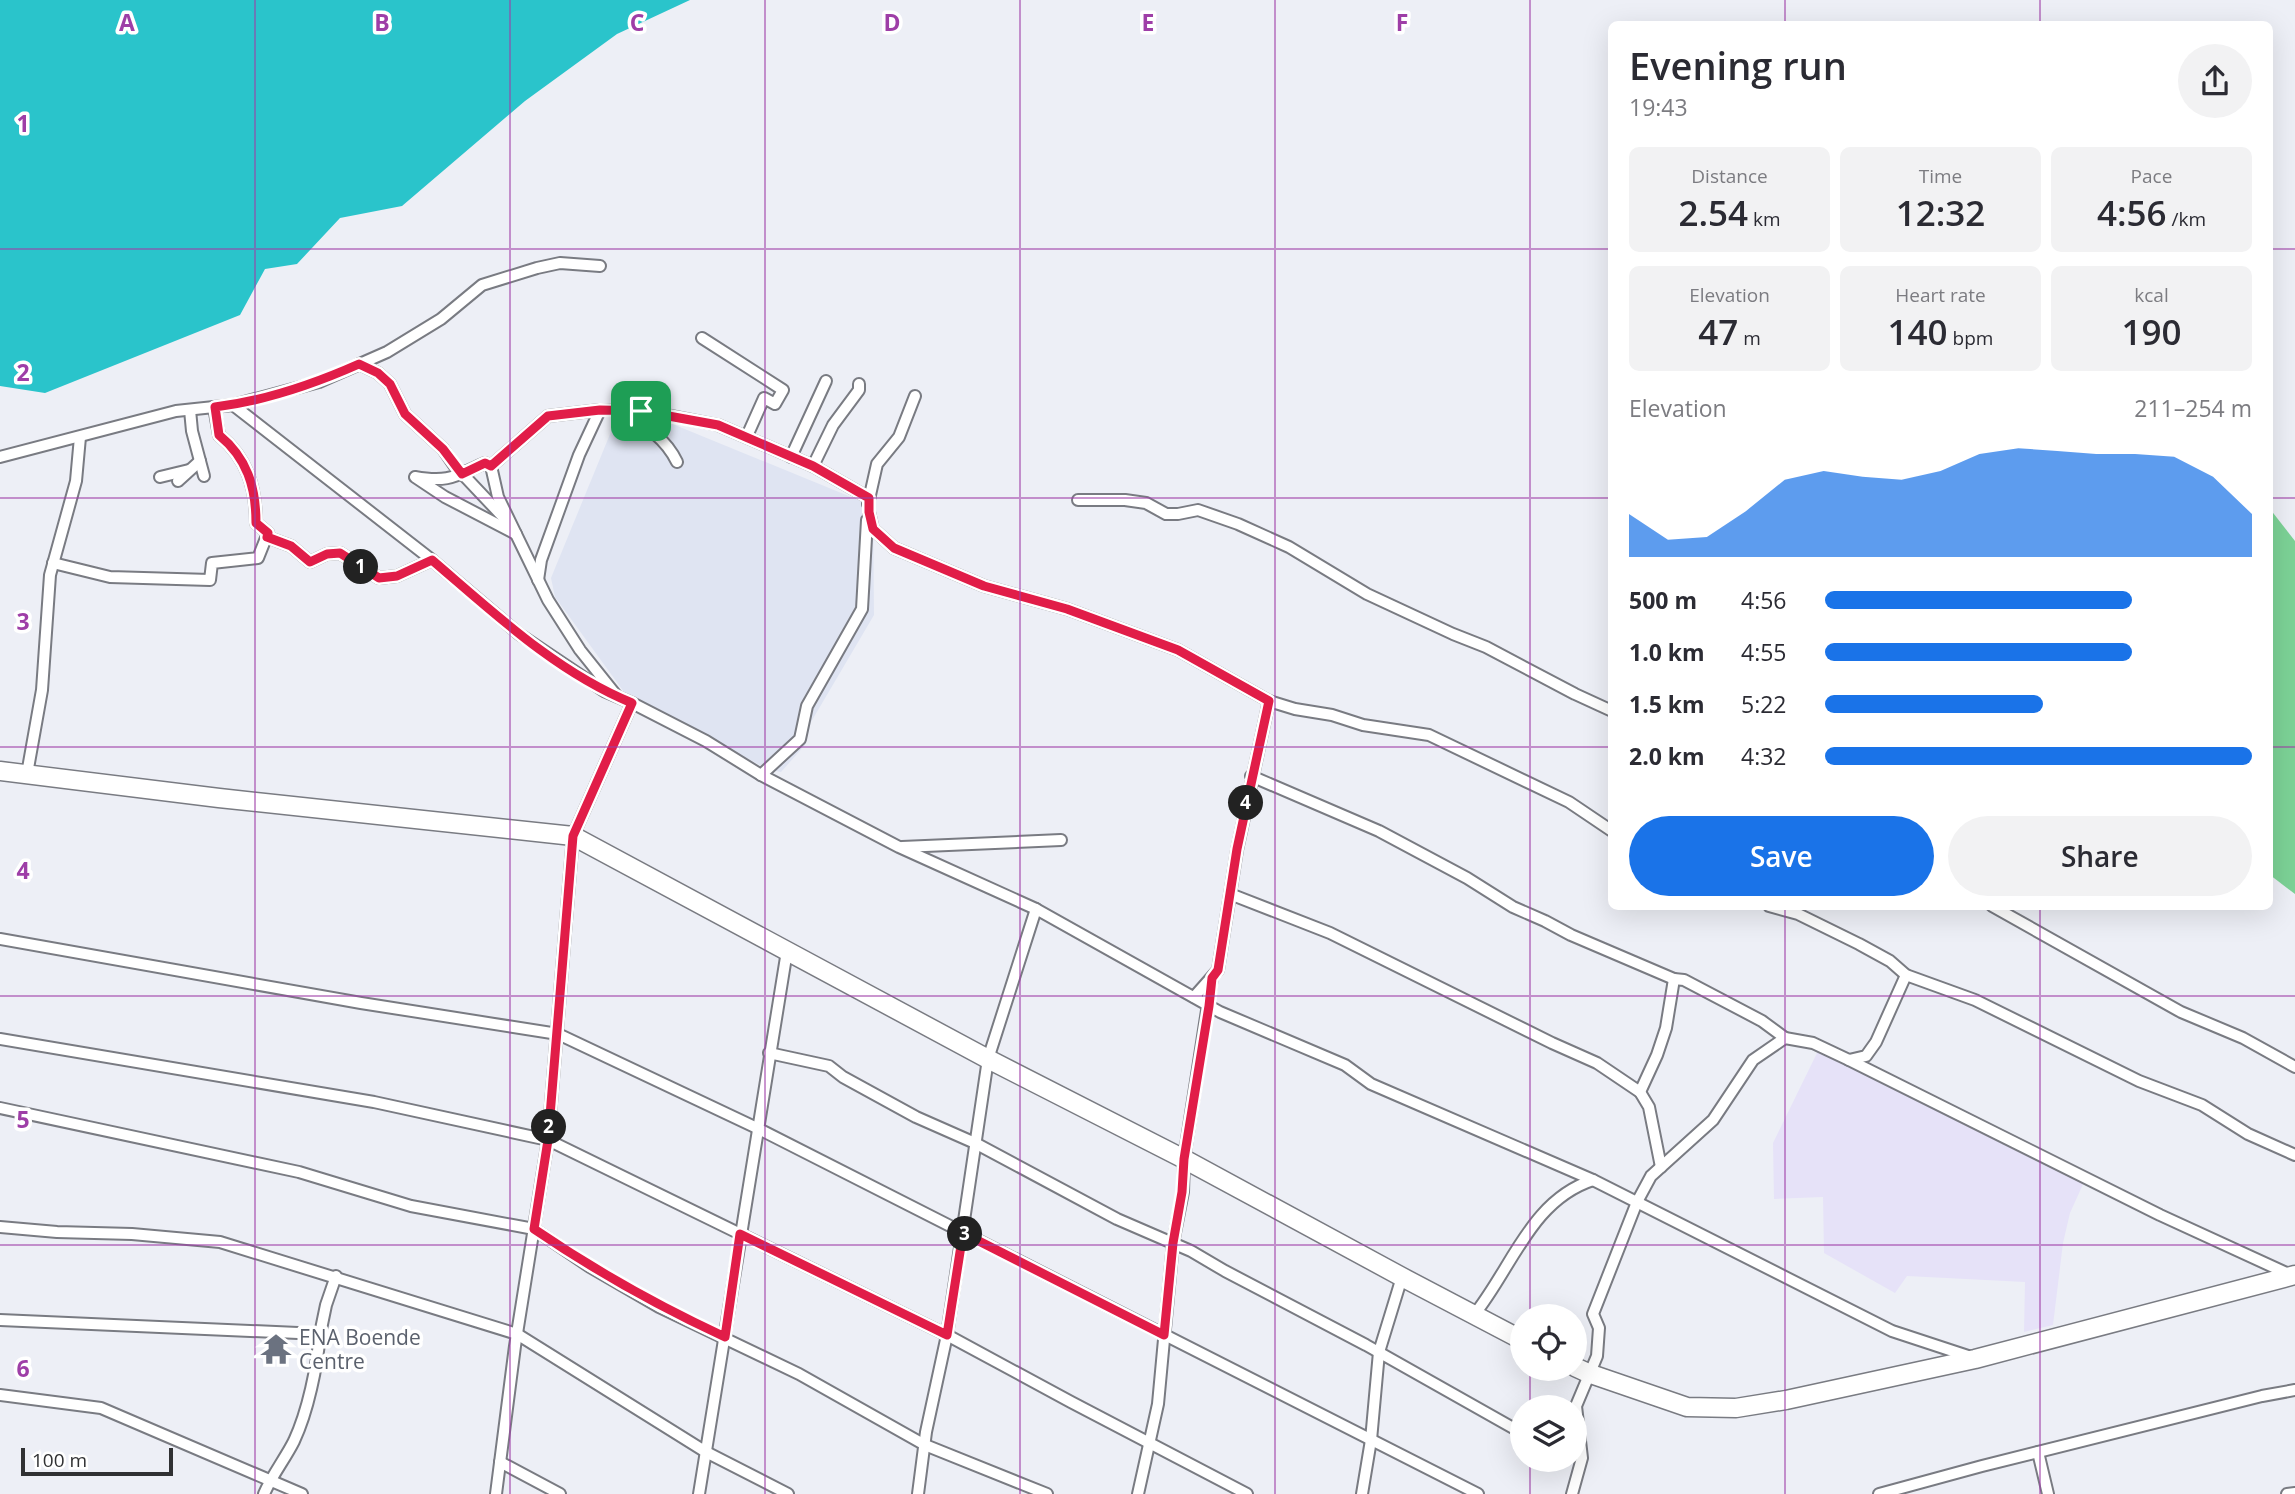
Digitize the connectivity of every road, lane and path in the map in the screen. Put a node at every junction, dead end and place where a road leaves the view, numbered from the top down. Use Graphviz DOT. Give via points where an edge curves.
graph roads {
  1 [pos="600,266"];
  2 [pos="702,338"];
  3 [pos="359,364"];
  4 [pos="827,382"];
  5 [pos="859,384"];
  6 [pos="915,396"];
  7 [pos="233,405"];
  8 [pos="215,407"];
  9 [pos="190,410"];
  10 [pos="600,410"];
  11 [pos="620,410"];
  12 [pos="747,436"];
  13 [pos="80,437"];
  14 [pos="0,457"];
  15 [pos="791,457"];
  16 [pos="200,461"];
  17 [pos="677,462"];
  18 [pos="491,466"];
  19 [pos="813,466"];
  20 [pos="188,470"];
  21 [pos="462,474"];
  22 [pos="204,476"];
  23 [pos="160,477"];
  24 [pos="178,481"];
  25 [pos="869,498"];
  26 [pos="1078,500"];
  27 [pos="514,530"];
  28 [pos="267,537"];
  29 [pos="432,560"];
  30 [pos="53,563"];
  31 [pos="538,580"];
  32 [pos="617,697"];
  33 [pos="1269,701"];
  34 [pos="632,703"];
  35 [pos="1608,709"];
  36 [pos="0,771"];
  37 [pos="27,774"];
  38 [pos="761,775"];
  39 [pos="1251,776"];
  40 [pos="1608,828"];
  41 [pos="573,836"];
  42 [pos="1061,840"];
  43 [pos="899,847"];
  44 [pos="1230,894"];
  45 [pos="1037,909"];
  46 [pos="1784,910"];
  47 [pos="1999,910"];
  48 [pos="0,939"];
  49 [pos="787,951"];
  50 [pos="1906,975"];
  51 [pos="1212,978"];
  52 [pos="1674,979"];
  53 [pos="1194,997"];
  54 [pos="1209,1006"];
  55 [pos="558,1034"];
  56 [pos="1785,1038"];
  57 [pos="0,1039"];
  58 [pos="769,1053"];
  59 [pos="988,1059"];
  60 [pos="1849,1060"];
  61 [pos="2295,1067"];
  62 [pos="1640,1092"];
  63 [pos="0,1108"];
  64 [pos="759,1129"];
  65 [pos="548,1140"];
  66 [pos="975,1143"];
  67 [pos="2295,1155"];
  68 [pos="1184,1159"];
  69 [pos="1661,1167"];
  70 [pos="1593,1180"];
  71 [pos="1637,1202"];
  72 [pos="0,1227"];
  73 [pos="534,1229"];
  74 [pos="963,1233"];
  75 [pos="740,1234"];
  76 [pos="1173,1243"];
  77 [pos="2294,1275"];
  78 [pos="335,1276"];
  79 [pos="1402,1277"];
  80 [pos="1474,1315"];
  81 [pos="0,1320"];
  82 [pos="320,1334"];
  83 [pos="517,1334"];
  84 [pos="1510,1334"];
  85 [pos="947,1335"];
  86 [pos="1164,1335"];
  87 [pos="725,1337"];
  88 [pos="1379,1352"];
  89 [pos="1975,1359"];
  90 [pos="1587,1365"];
  91 [pos="1587,1372"];
  92 [pos="2295,1390"];
  93 [pos="0,1395"];
  94 [pos="1510,1426"];
  95 [pos="1371,1440"];
  96 [pos="1149,1441"];
  97 [pos="925,1445"];
  98 [pos="706,1452"];
  99 [pos="2038,1452"];
  100 [pos="500,1462"];
  101 [pos="1575,1472"];
  102 [pos="270,1480"];
  103 [pos="2295,1493"];
  104 [pos="264,1494"];
  105 [pos="302,1494"];
  106 [pos="496,1494"];
  107 [pos="561,1494"];
  108 [pos="699,1494"];
  109 [pos="788,1494"];
  110 [pos="918,1494"];
  111 [pos="1047,1494"];
  112 [pos="1138,1494"];
  113 [pos="1247,1494"];
  114 [pos="1362,1494"];
  115 [pos="1478,1494"];
  116 [pos="1572,1494"];
  117 [pos="1879,1494"];
  118 [pos="2048,1494"];
  119 [pos="2287,1494"];
  1 -- 3 [label="street" via="560,263 482,285 441,319"];
  2 -- 12 [label="street" via="783,390 775,404 764,398"];
  3 -- 7 [label="street" via="319,382"];
  3 -- 21 [label="street" via="390,384 405,414"];
  4 -- 15 [label="street"];
  5 -- 19 [label="street"];
  6 -- 25 [label="street" via="900,437 877,464"];
  7 -- 8 [label="street"];
  7 -- 29 [label="street"];
  8 -- 9 [label="street"];
  8 -- 28 [label="street" via="219,435 245,463 256,499 256,523"];
  9 -- 13 [label="street"];
  9 -- 16 [label="street"];
  10 -- 11 [label="street"];
  10 -- 18 [label="street" via="548,416"];
  10 -- 31 [label="street" via="579,455"];
  11 -- 12 [label="street" via="700,421"];
  11 -- 17 [label="street" via="658,435"];
  12 -- 15 [label="street"];
  13 -- 14 [label="street"];
  13 -- 30 [label="street" via="76,481"];
  15 -- 19 [label="street"];
  16 -- 20 [label="street"];
  16 -- 22 [label="street"];
  18 -- 21 [label="street" via="485,463"];
  18 -- 27 [label="street" via="498,497"];
  19 -- 25 [label="street"];
  20 -- 23 [label="street"];
  20 -- 24 [label="street"];
  21 -- 27 [label="street"];
  21 -- 27 [label="street" via="448,480 415,477"];
  25 -- 33 [label="street" via="873,529 894,548 984,586 1067,609 1178,650"];
  25 -- 38 [label="street" via="862,609 807,706 800,739"];
  26 -- 35 [label="street" via="1146,503 1166,514 1198,510 1238,524 1289,547 1367,594"];
  27 -- 31 [label="street"];
  28 -- 29 [label="street" via="291,546 310,562 340,553 379,578 397,576"];
  28 -- 30 [label="street" via="258,558 212,563 210,580 110,577"];
  29 -- 32 [label="street" via="519,634"];
  30 -- 37 [label="street" via="42,690"];
  31 -- 32 [label="street" via="580,650"];
  32 -- 34 [label="street"];
  33 -- 39 [label="street"];
  33 -- 40 [label="street" via="1429,735 1569,802"];
  34 -- 38 [label="street"];
  34 -- 41 [label="street"];
  36 -- 37 [label="main road"];
  37 -- 41 [label="main road"];
  38 -- 43 [label="street"];
  39 -- 44 [label="street"];
  39 -- 52 [label="street" via="1379,831 1513,907"];
  41 -- 49 [label="main road"];
  41 -- 55 [label="street"];
  42 -- 43 [label="street"];
  43 -- 45 [label="street"];
  44 -- 51 [label="street" via="1218,970"];
  44 -- 62 [label="street" via="1330,933 1597,1063"];
  45 -- 53 [label="street"];
  45 -- 59 [label="street"];
  46 -- 50 [label="street" via="1859,944"];
  47 -- 61 [label="street" via="2181,1012 2243,1038"];
  48 -- 55 [label="street"];
  49 -- 58 [label="street"];
  49 -- 59 [label="main road"];
  50 -- 60 [label="street" via="1867,1056"];
  50 -- 67 [label="street" via="1975,1000 2139,1081 2202,1105 2248,1134"];
  51 -- 53 [label="street"];
  51 -- 54 [label="street"];
  52 -- 56 [label="street" via="1684,979"];
  52 -- 62 [label="street" via="1666,1028"];
  53 -- 54 [label="street"];
  54 -- 68 [label="street"];
  54 -- 70 [label="street" via="1345,1065 1371,1084"];
  55 -- 64 [label="street"];
  55 -- 65 [label="street"];
  56 -- 60 [label="street" via="1813,1043"];
  56 -- 69 [label="street" via="1753,1060 1713,1120"];
  57 -- 65 [label="street" via="374,1102"];
  58 -- 64 [label="street"];
  58 -- 66 [label="street" via="829,1066 916,1117"];
  59 -- 66 [label="street"];
  59 -- 68 [label="main road"];
  60 -- 77 [label="street" via="2160,1215"];
  62 -- 69 [label="street" via="1650,1107"];
  63 -- 73 [label="street" via="299,1172 411,1206"];
  64 -- 74 [label="street"];
  64 -- 75 [label="street"];
  65 -- 73 [label="street"];
  65 -- 75 [label="street"];
  66 -- 74 [label="street"];
  66 -- 76 [label="street" via="1117,1219"];
  68 -- 76 [label="street"];
  68 -- 79 [label="main road"];
  69 -- 71 [label="street"];
  70 -- 71 [label="street"];
  70 -- 80 [label="street" via="1553,1202 1531,1226"];
  71 -- 89 [label="street" via="1892,1331"];
  71 -- 90 [label="street" via="1593,1314 1599,1328 1597,1356"];
  72 -- 78 [label="street" via="220,1242"];
  73 -- 83 [label="street"];
  73 -- 87 [label="street" via="636,1294"];
  74 -- 85 [label="street"];
  74 -- 86 [label="street"];
  75 -- 85 [label="street"];
  75 -- 87 [label="street"];
  76 -- 86 [label="street"];
  76 -- 88 [label="street"];
  77 -- 89 [label="main road"];
  78 -- 82 [label="street"];
  78 -- 83 [label="street"];
  79 -- 80 [label="main road"];
  79 -- 88 [label="street"];
  80 -- 84 [label="main road"];
  81 -- 82 [label="street"];
  82 -- 102 [label="street" via="317,1370 294,1440"];
  83 -- 98 [label="street"];
  83 -- 100 [label="street"];
  85 -- 96 [label="street"];
  85 -- 97 [label="street"];
  86 -- 95 [label="street"];
  86 -- 96 [label="street" via="1158,1404"];
  87 -- 97 [label="street"];
  87 -- 98 [label="street"];
  88 -- 94 [label="street"];
  88 -- 95 [label="street"];
  89 -- 91 [label="main road" via="1736,1408 1687,1407"];
  92 -- 99 [label="street"];
  93 -- 102 [label="street" via="101,1408"];
  95 -- 114 [label="street"];
  95 -- 115 [label="street"];
  96 -- 112 [label="street"];
  96 -- 113 [label="street"];
  97 -- 110 [label="street"];
  97 -- 111 [label="street"];
  98 -- 108 [label="street"];
  98 -- 109 [label="street"];
  99 -- 117 [label="street"];
  99 -- 118 [label="street"];
  100 -- 106 [label="street"];
  100 -- 107 [label="street"];
  101 -- 116 [label="street"];
  102 -- 104 [label="street"];
  102 -- 105 [label="street"];
  103 -- 119 [label="street"];
}
